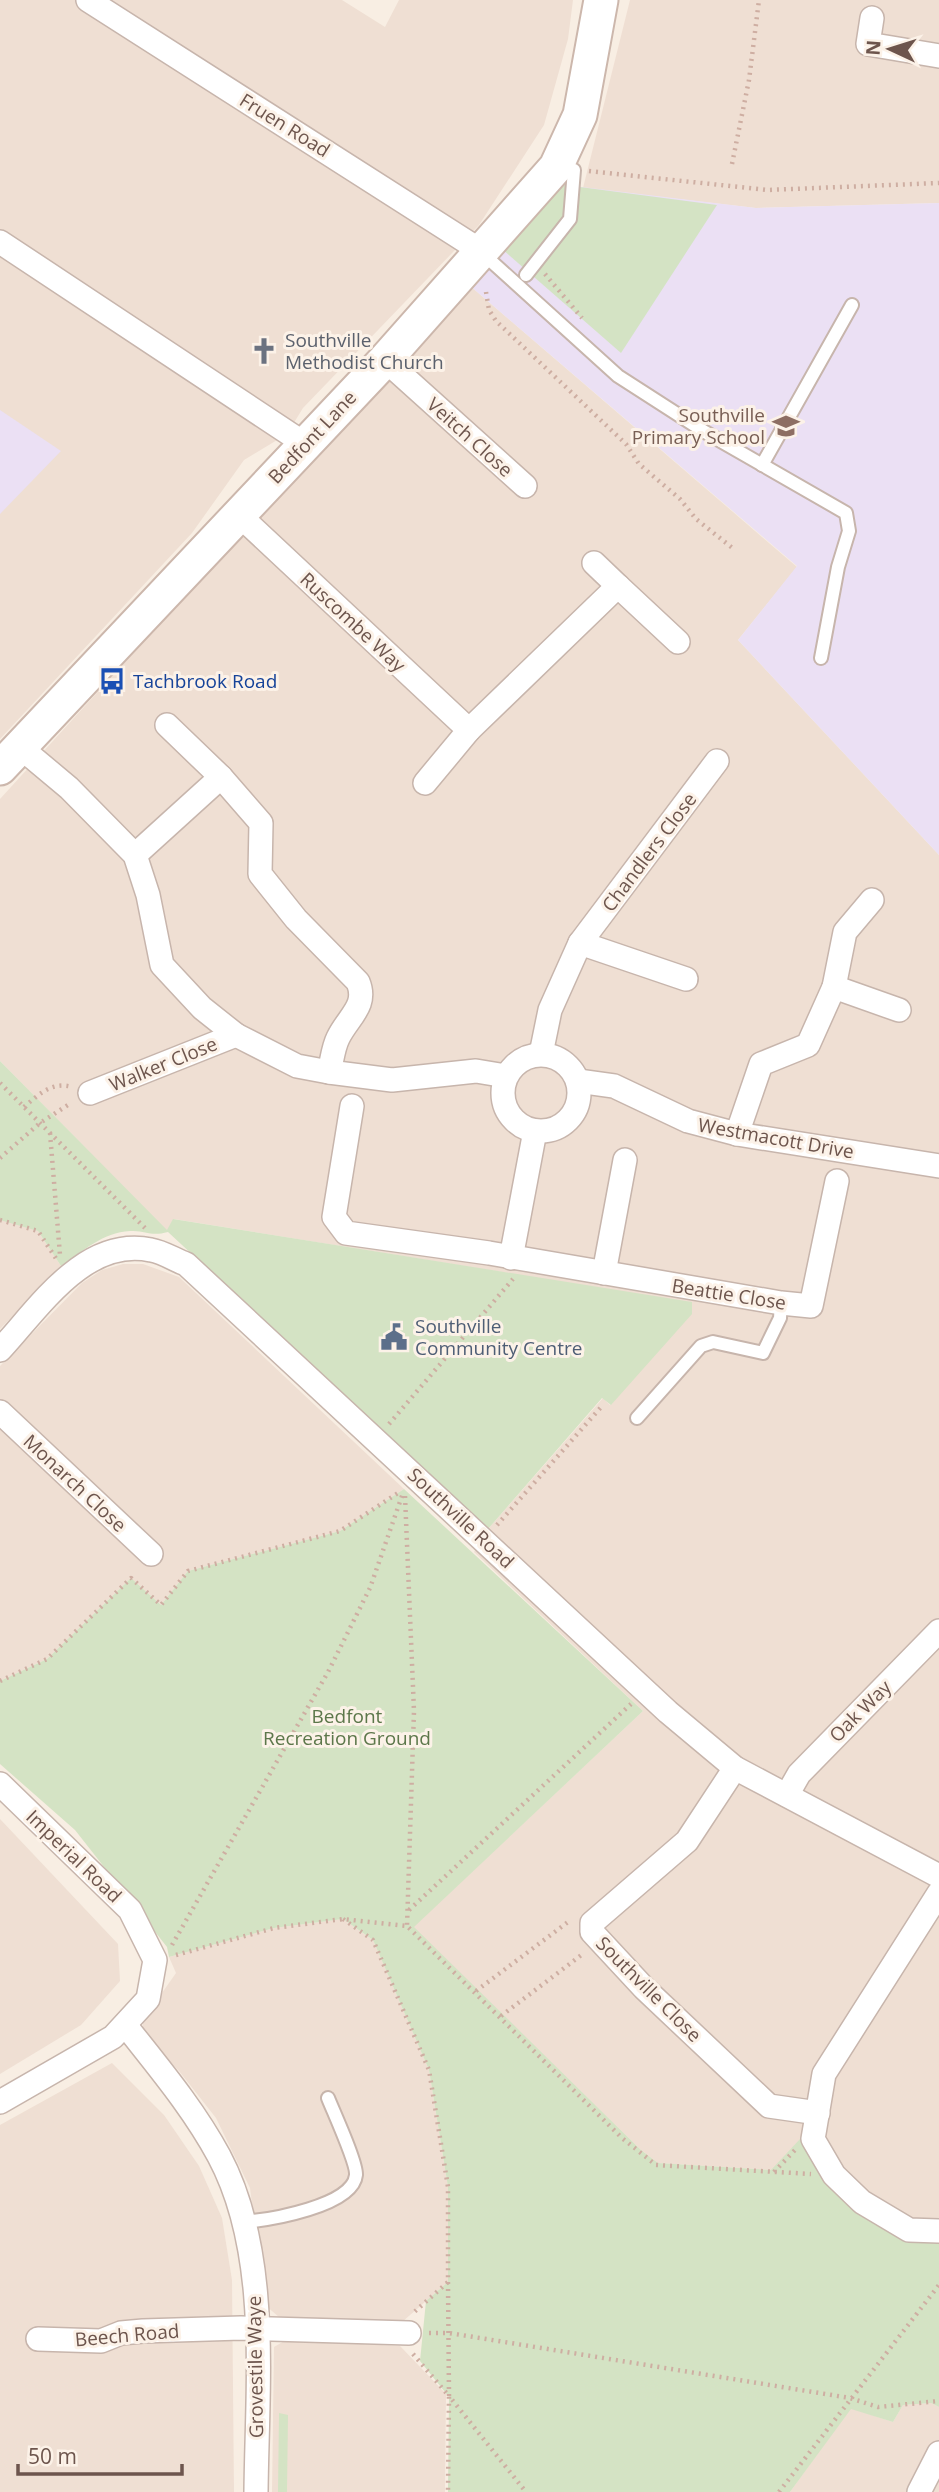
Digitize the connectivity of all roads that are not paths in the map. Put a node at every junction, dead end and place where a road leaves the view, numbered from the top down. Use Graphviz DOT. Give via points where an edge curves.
graph roads {
  1 [pos="88,0"];
  2 [pos="601,0"];
  3 [pos="872,18"];
  4 [pos="939,56"];
  5 [pos="565,168"];
  6 [pos="0,242"];
  7 [pos="481,251"];
  8 [pos="526,275"];
  9 [pos="852,304"];
  10 [pos="385,360"];
  11 [pos="304,444"];
  12 [pos="762,465"];
  13 [pos="525,486"];
  14 [pos="238,514"];
  15 [pos="594,563"];
  16 [pos="618,586"];
  17 [pos="678,642"];
  18 [pos="821,658"];
  19 [pos="167,724"];
  20 [pos="469,730"];
  21 [pos="10,757"];
  22 [pos="717,761"];
  23 [pos="221,777"];
  24 [pos="425,783"];
  25 [pos="135,855"];
  26 [pos="872,900"];
  27 [pos="580,943"];
  28 [pos="686,979"];
  29 [pos="834,987"];
  30 [pos="899,1010"];
  31 [pos="236,1035"];
  32 [pos="541,1054"];
  33 [pos="329,1072"];
  34 [pos="506,1076"];
  35 [pos="578,1081"];
  36 [pos="81,1098"];
  37 [pos="352,1106"];
  38 [pos="535,1131"];
  39 [pos="737,1134"];
  40 [pos="625,1160"];
  41 [pos="939,1166"];
  42 [pos="837,1181"];
  43 [pos="516,1258"];
  44 [pos="604,1273"];
  45 [pos="781,1303"];
  46 [pos="0,1350"];
  47 [pos="0,1412"];
  48 [pos="637,1418"];
  49 [pos="151,1554"];
  50 [pos="939,1631"];
  51 [pos="735,1768"];
  52 [pos="0,1784"];
  53 [pos="787,1795"];
  54 [pos="939,1876"];
  55 [pos="939,1893"];
  56 [pos="126,2026"];
  57 [pos="328,2098"];
  58 [pos="0,2102"];
  59 [pos="818,2113"];
  60 [pos="242,2222"];
  61 [pos="939,2231"];
  62 [pos="258,2329"];
  63 [pos="409,2333"];
  64 [pos="38,2339"];
  65 [pos="939,2453"];
  66 [pos="256,2492"];
  67 [pos="919,2492"];
  1 -- 7 [label="street, Fruen Road"];
  2 -- 5 [label="main road, Bedfont Lane" via="580,116"];
  3 -- 4 [label="street" via="868,44"];
  5 -- 7 [label="main road, Bedfont Lane"];
  5 -- 8 [label="lane" via="570,219"];
  6 -- 11 [label="street"];
  7 -- 10 [label="main road, Bedfont Lane"];
  7 -- 12 [label="lane" via="618,376"];
  9 -- 12 [label="lane"];
  10 -- 11 [label="main road, Bedfont Lane"];
  10 -- 13 [label="street, Veitch Close"];
  11 -- 14 [label="main road, Bedfont Lane"];
  12 -- 18 [label="lane" via="846,513 849,531"];
  14 -- 20 [label="street, Ruscombe Way"];
  14 -- 21 [label="main road, Bedfont Lane"];
  15 -- 16 [label="street"];
  16 -- 17 [label="street"];
  16 -- 20 [label="street"];
  19 -- 23 [label="street"];
  20 -- 24 [label="street"];
  21 -- 25 [label="street" via="69,788"];
  22 -- 27 [label="street, Chandlers Close"];
  23 -- 25 [label="street"];
  23 -- 33 [label="street" via="261,823 260,874 296,919 358,982 363,994 338,1039"];
  25 -- 31 [label="street" via="162,965 202,1008"];
  26 -- 29 [label="street" via="845,932"];
  27 -- 28 [label="street"];
  27 -- 32 [label="street, Chandlers Close" via="550,1010"];
  29 -- 30 [label="street"];
  29 -- 39 [label="street" via="808,1045 761,1065"];
  31 -- 33 [label="street" via="297,1066"];
  31 -- 36 [label="street, Walker Close"];
  32 -- 34 [label="street" via="520,1060"];
  32 -- 35 [label="street" via="564,1061"];
  33 -- 34 [label="street" via="392,1080 476,1071"];
  34 -- 38 [label="street" via="503,1100 507,1111 524,1128"];
  35 -- 38 [label="street" via="580,1094 570,1118 560,1127"];
  35 -- 39 [label="street, Westmacott Drive" via="614,1086 688,1121"];
  37 -- 43 [label="street, Beattie Close" via="334,1217 346,1233"];
  38 -- 43 [label="street"];
  39 -- 41 [label="street, Westmacott Drive"];
  40 -- 44 [label="street"];
  42 -- 45 [label="street, Beattie Close" via="811,1306"];
  43 -- 44 [label="street, Beattie Close"];
  44 -- 45 [label="street, Beattie Close"];
  45 -- 48 [label="lane" via="780,1318 762,1353 713,1342 701,1346"];
  46 -- 51 [label="street, Southville Road" via="77,1269 98,1255 124,1248 152,1250 186,1264 668,1713"];
  47 -- 49 [label="street, Monarch Close"];
  50 -- 53 [label="street, Oak Way" via="799,1774"];
  51 -- 53 [label="street, Southville Road"];
  51 -- 59 [label="street, Southville Close" via="687,1841 592,1923 592,1932 769,2106"];
  52 -- 56 [label="street, Imperial Road" via="130,1910 155,1960 148,1999"];
  53 -- 54 [label="street, Southville Road"];
  55 -- 59 [label="street" via="824,2074"];
  56 -- 58 [label="street, Imperial Road"];
  56 -- 60 [label="street, Grovestile Waye" via="190,2106 220,2158"];
  57 -- 60 [label="lane" via="357,2172 353,2187 340,2199"];
  59 -- 61 [label="street" via="813,2139 834,2175 862,2202 909,2231"];
  60 -- 62 [label="street, Grovestile Waye"];
  62 -- 63 [label="street, Beech Road"];
  62 -- 64 [label="street, Beech Road" via="142,2331 101,2341"];
  62 -- 66 [label="street, Grovestile Waye"];
  65 -- 67 [label="street"];
}
